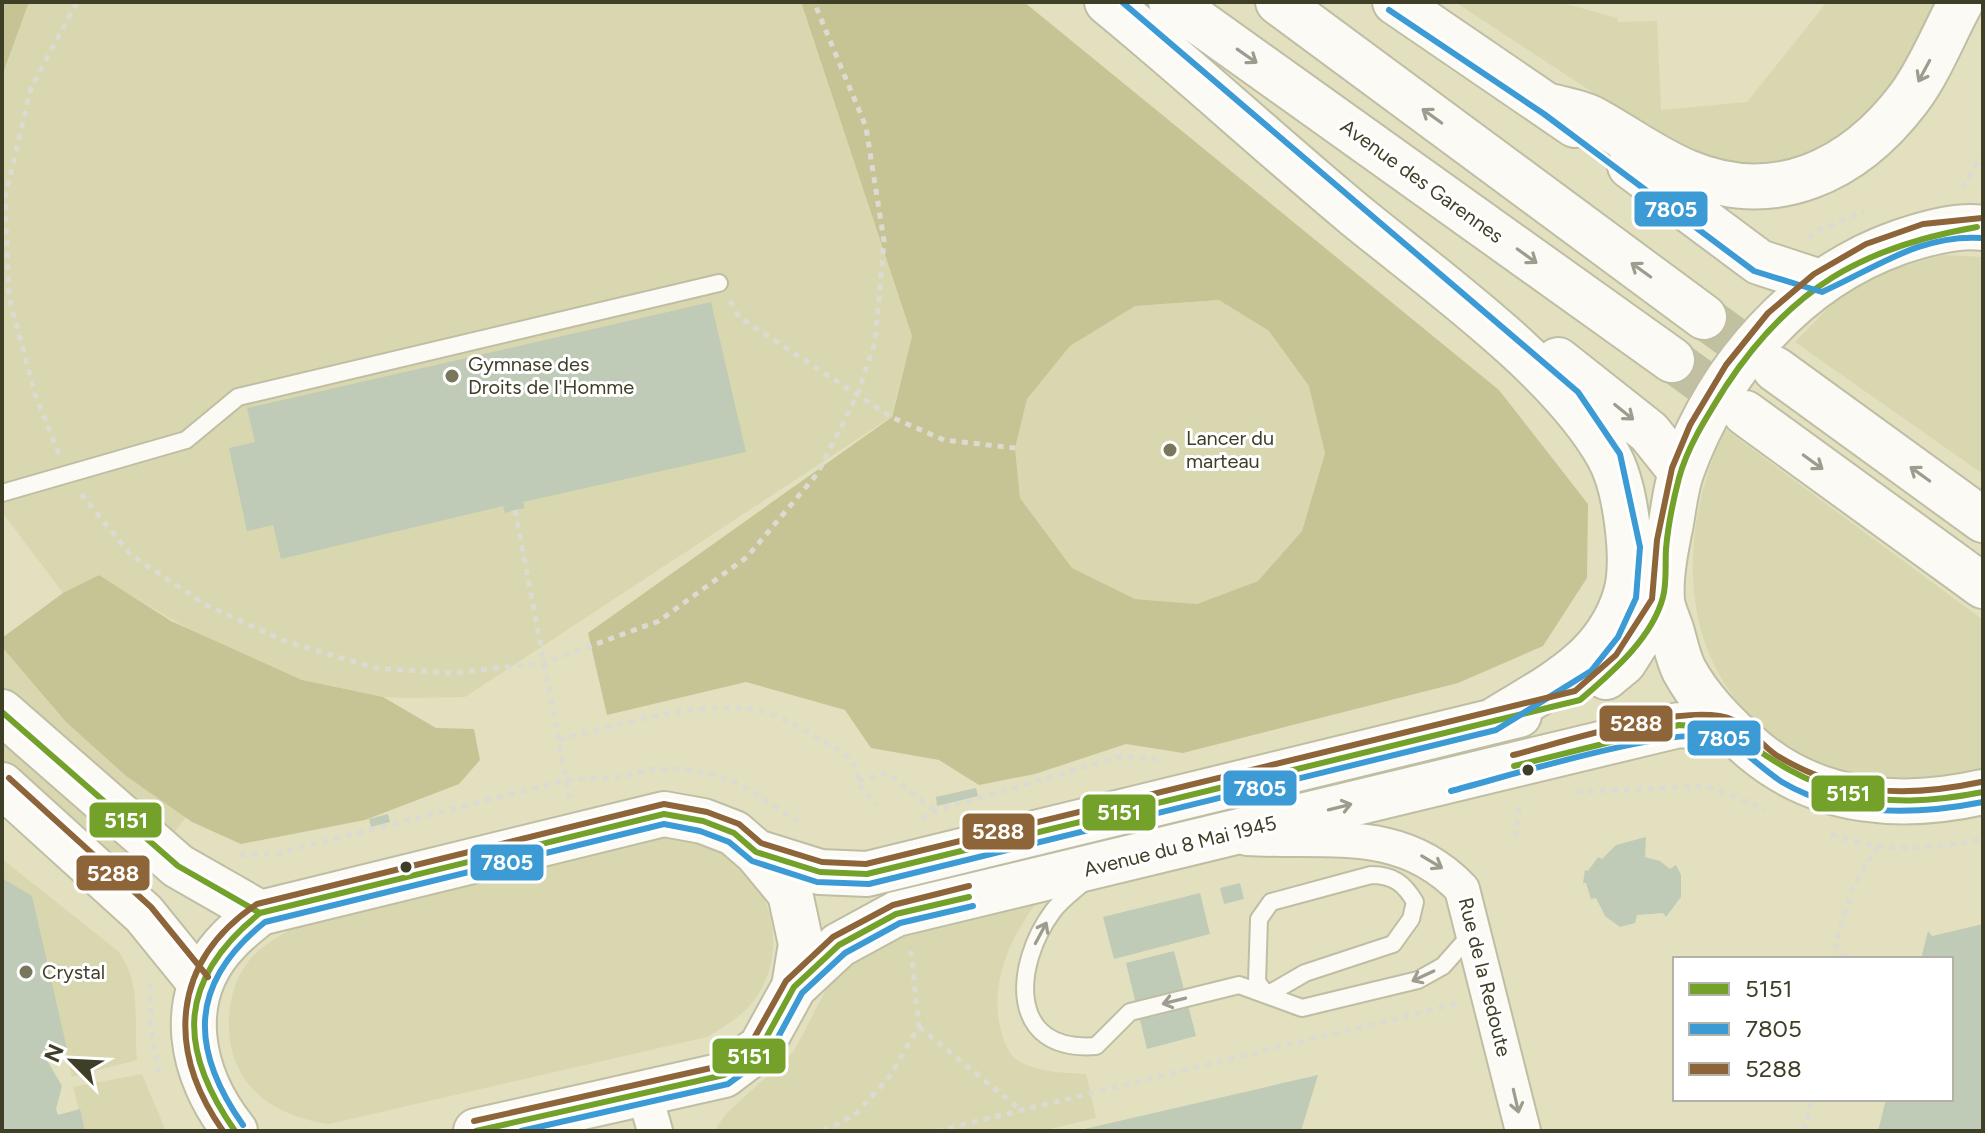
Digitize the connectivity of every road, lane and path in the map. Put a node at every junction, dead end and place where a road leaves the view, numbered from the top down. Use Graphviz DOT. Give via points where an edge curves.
graph roads {
  1 [pos="814,2"];
  2 [pos="1107,2"];
  3 [pos="1171,2"];
  4 [pos="1278,2"];
  5 [pos="1395,2"];
  6 [pos="1961,2"];
  7 [pos="1550,106"];
  8 [pos="1336,199"];
  9 [pos="1983,228"];
  10 [pos="1820,282"];
  11 [pos="719,283"];
  12 [pos="1704,317"];
  13 [pos="1672,360"];
  14 [pos="1775,369"];
  15 [pos="857,396"];
  16 [pos="1745,413"];
  17 [pos="1015,448"];
  18 [pos="1681,472"];
  19 [pos="2,493"];
  20 [pos="515,510"];
  21 [pos="1983,520"];
  22 [pos="1983,586"];
  23 [pos="1662,602"];
  24 [pos="544,663"];
  25 [pos="2,712"];
  26 [pos="1493,721"];
  27 [pos="1729,729"];
  28 [pos="559,740"];
  29 [pos="1181,762"];
  30 [pos="567,780"];
  31 [pos="857,781"];
  32 [pos="2,785"];
  33 [pos="1983,792"];
  34 [pos="1568,793"];
  35 [pos="1532,799"];
  36 [pos="876,806"];
  37 [pos="1779,814"];
  38 [pos="1823,831"];
  39 [pos="577,835"];
  40 [pos="1219,836"];
  41 [pos="1515,837"];
  42 [pos="1983,839"];
  43 [pos="1876,848"];
  44 [pos="756,852"];
  45 [pos="232,854"];
  46 [pos="1101,865"];
  47 [pos="260,913"];
  48 [pos="1471,920"];
  49 [pos="911,951"];
  50 [pos="1844,957"];
  51 [pos="149,975"];
  52 [pos="200,983"];
  53 [pos="794,987"];
  54 [pos="1267,995"];
  55 [pos="1491,995"];
  56 [pos="919,1026"];
  57 [pos="161,1079"];
  58 [pos="1812,1101"];
  59 [pos="650,1112"];
  60 [pos="1023,1112"];
  61 [pos="235,1131"];
  62 [pos="476,1131"];
  63 [pos="823,1131"];
  64 [pos="937,1131"];
  65 [pos="1523,1131"];
  66 [pos="1804,1131"];
  1 -- 15 [label="path" via="866,127 884,241 875,342"];
  2 -- 8 [label="main road"];
  3 -- 13 [label="main road, Avenue des Garennes, one-way"];
  12 -- 4 [label="main road, one-way"];
  5 -- 7 [label="main road"];
  6 -- 7 [label="main road, one-way" via="1910,97 1844,162 1808,178 1734,187 1686,172 1588,117"];
  7 -- 10 [label="main road" via="1759,262"];
  8 -- 18 [label="main road, one-way" via="1585,380 1649,432"];
  8 -- 26 [label="main road" via="1570,399 1610,457 1630,548 1626,595 1610,631 1584,664"];
  9 -- 10 [label="main road" via="1925,234 1870,253"];
  10 -- 18 [label="main road" via="1776,319 1735,370"];
  11 -- 15 [label="path" via="739,317"];
  11 -- 19 [label="lane" via="238,397 186,440"];
  21 -- 14 [label="main road, one-way"];
  15 -- 17 [label="path" via="944,440"];
  15 -- 24 [label="path" via="817,474 747,557 659,621"];
  16 -- 22 [label="main road, one-way"];
  18 -- 23 [label="main road"];
  20 -- 24 [label="path"];
  23 -- 26 [label="main road" via="1624,662 1580,700"];
  23 -- 27 [label="main road" via="1684,669"];
  24 -- 28 [label="path"];
  25 -- 47 [label="main road" via="178,866"];
  26 -- 44 [label="main road" via="867,874 820,872"];
  27 -- 33 [label="main road" via="1767,761 1807,784 1873,802 1931,803"];
  40 -- 27 [label="main road, Avenue du 8 Mai 1945, one-way" via="1679,725"];
  28 -- 30 [label="path"];
  28 -- 31 [label="path" via="655,718 748,708 835,747 851,759"];
  29 -- 31 [label="path" via="1122,756 935,811 887,773"];
  30 -- 39 [label="path"];
  30 -- 45 [label="path" via="275,854"];
  31 -- 36 [label="path"];
  32 -- 52 [label="main road" via="144,914"];
  34 -- 37 [label="path" via="1706,786"];
  35 -- 41 [label="path" via="1520,801"];
  38 -- 43 [label="path"];
  39 -- 44 [label="main road" via="664,814 734,833"];
  39 -- 47 [label="main road"];
  40 -- 46 [label="main road, Avenue du 8 Mai 1945"];
  40 -- 48 [label="street, Rue de la Redoute, one-way" via="1364,839 1415,852 1462,889"];
  42 -- 43 [label="path"];
  43 -- 50 [label="path" via="1853,887 1835,945"];
  44 -- 53 [label="main road" via="790,893 801,944"];
  46 -- 53 [label="main road, Avenue du 8 Mai 1945" via="896,914 839,945"];
  54 -- 46 [label="lane, one-way" via="1239,985 1130,1012 1096,1046 1073,1048 1045,1036 1029,1019 1024,989 1031,953 1053,910"];
  47 -- 52 [label="main road" via="226,943"];
  48 -- 54 [label="lane, one-way" via="1466,940 1443,966 1418,980 1302,1008"];
  48 -- 55 [label="street, Rue de la Redoute"];
  49 -- 56 [label="path"];
  51 -- 57 [label="path" via="155,1065"];
  52 -- 61 [label="main road" via="193,1027 198,1067"];
  53 -- 59 [label="main road" via="761,1047 724,1075"];
  54 -- 54 [label="lane" via="1257,982 1259,919 1271,902 1371,875 1388,875 1406,887 1415,902 1411,919 1393,944 1305,973"];
  55 -- 60 [label="path"];
  55 -- 65 [label="street, Rue de la Redoute, one-way"];
  56 -- 60 [label="path"];
  56 -- 63 [label="path" via="873,1096 855,1115"];
  58 -- 66 [label="path"];
  59 -- 62 [label="main road"];
  60 -- 64 [label="path"];
}
